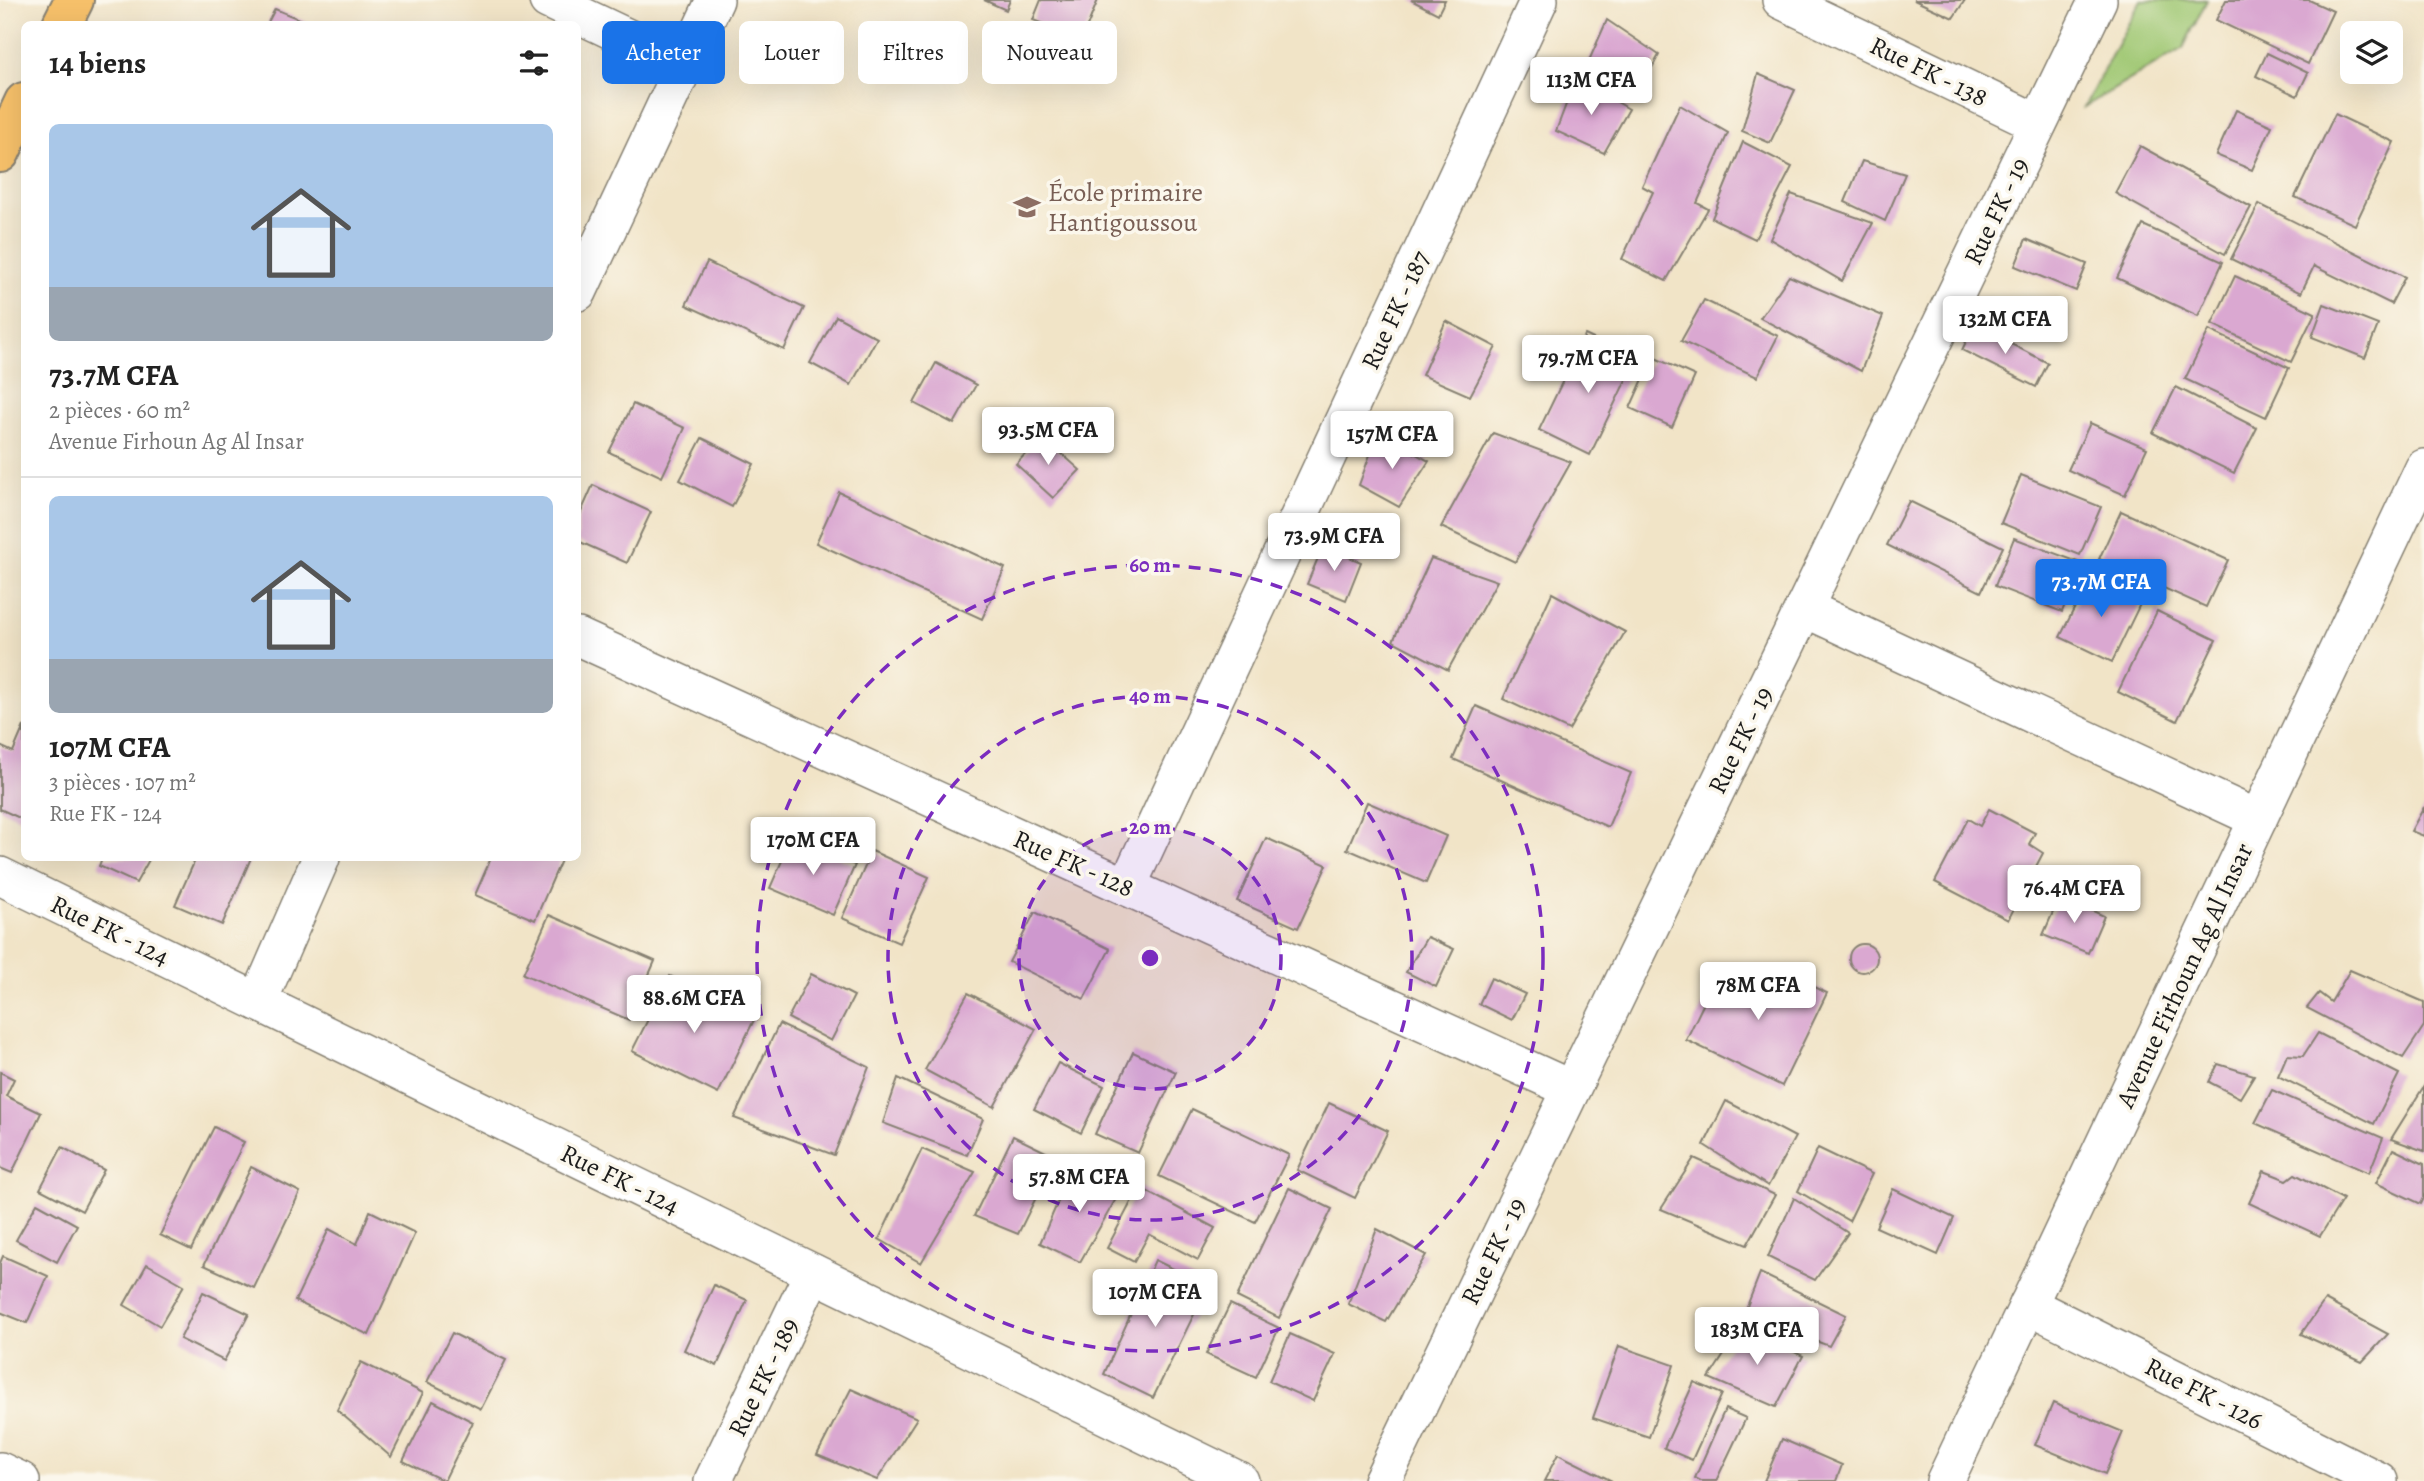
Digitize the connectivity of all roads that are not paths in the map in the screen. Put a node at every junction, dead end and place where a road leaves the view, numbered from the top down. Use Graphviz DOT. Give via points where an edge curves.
graph roads {
  1 [pos="74,0"];
  2 [pos="548,0"];
  3 [pos="715,0"];
  4 [pos="1539,0"];
  5 [pos="1781,0"];
  6 [pos="2098,0"];
  7 [pos="64,21"];
  8 [pos="705,21"];
  9 [pos="602,26"];
  10 [pos="676,84"];
  11 [pos="21,108"];
  12 [pos="2038,123"];
  13 [pos="0,153"];
  14 [pos="581,286"];
  15 [pos="2424,468"];
  16 [pos="1804,608"];
  17 [pos="581,639"];
  18 [pos="2258,819"];
  19 [pos="320,861"];
  20 [pos="0,876"];
  21 [pos="1127,887"];
  22 [pos="258,1002"];
  23 [pos="1572,1089"];
  24 [pos="813,1273"];
  25 [pos="2028,1305"];
  26 [pos="0,1471"];
  27 [pos="21,1481"];
  28 [pos="713,1481"];
  29 [pos="1240,1481"];
  30 [pos="1382,1481"];
  31 [pos="1945,1481"];
  32 [pos="2379,1481"];
  1 -- 7 [label="main road"];
  2 -- 9 [label="street"];
  3 -- 8 [label="street"];
  4 -- 21 [label="street, Rue FK - 187"];
  5 -- 12 [label="street, Rue FK - 138"];
  6 -- 12 [label="street, Rue FK - 19"];
  10 -- 14 [label="street"];
  11 -- 13 [label="main road"];
  12 -- 16 [label="street, Rue FK - 19"];
  15 -- 18 [label="street, Avenue Firhoun Ag Al Insar"];
  16 -- 18 [label="street"];
  16 -- 23 [label="street, Rue FK - 19"];
  17 -- 21 [label="street, Rue FK - 128"];
  18 -- 25 [label="street, Avenue Firhoun Ag Al Insar"];
  19 -- 22 [label="street"];
  20 -- 22 [label="street, Rue FK - 124"];
  21 -- 23 [label="street, Rue FK - 128"];
  22 -- 24 [label="street, Rue FK - 124"];
  23 -- 30 [label="street, Rue FK - 19"];
  24 -- 28 [label="street, Rue FK - 189"];
  24 -- 29 [label="street, Rue FK - 124"];
  25 -- 31 [label="street, Avenue Firhoun Ag Al Insar"];
  25 -- 32 [label="street, Rue FK - 126"];
  26 -- 27 [label="street"];
}
